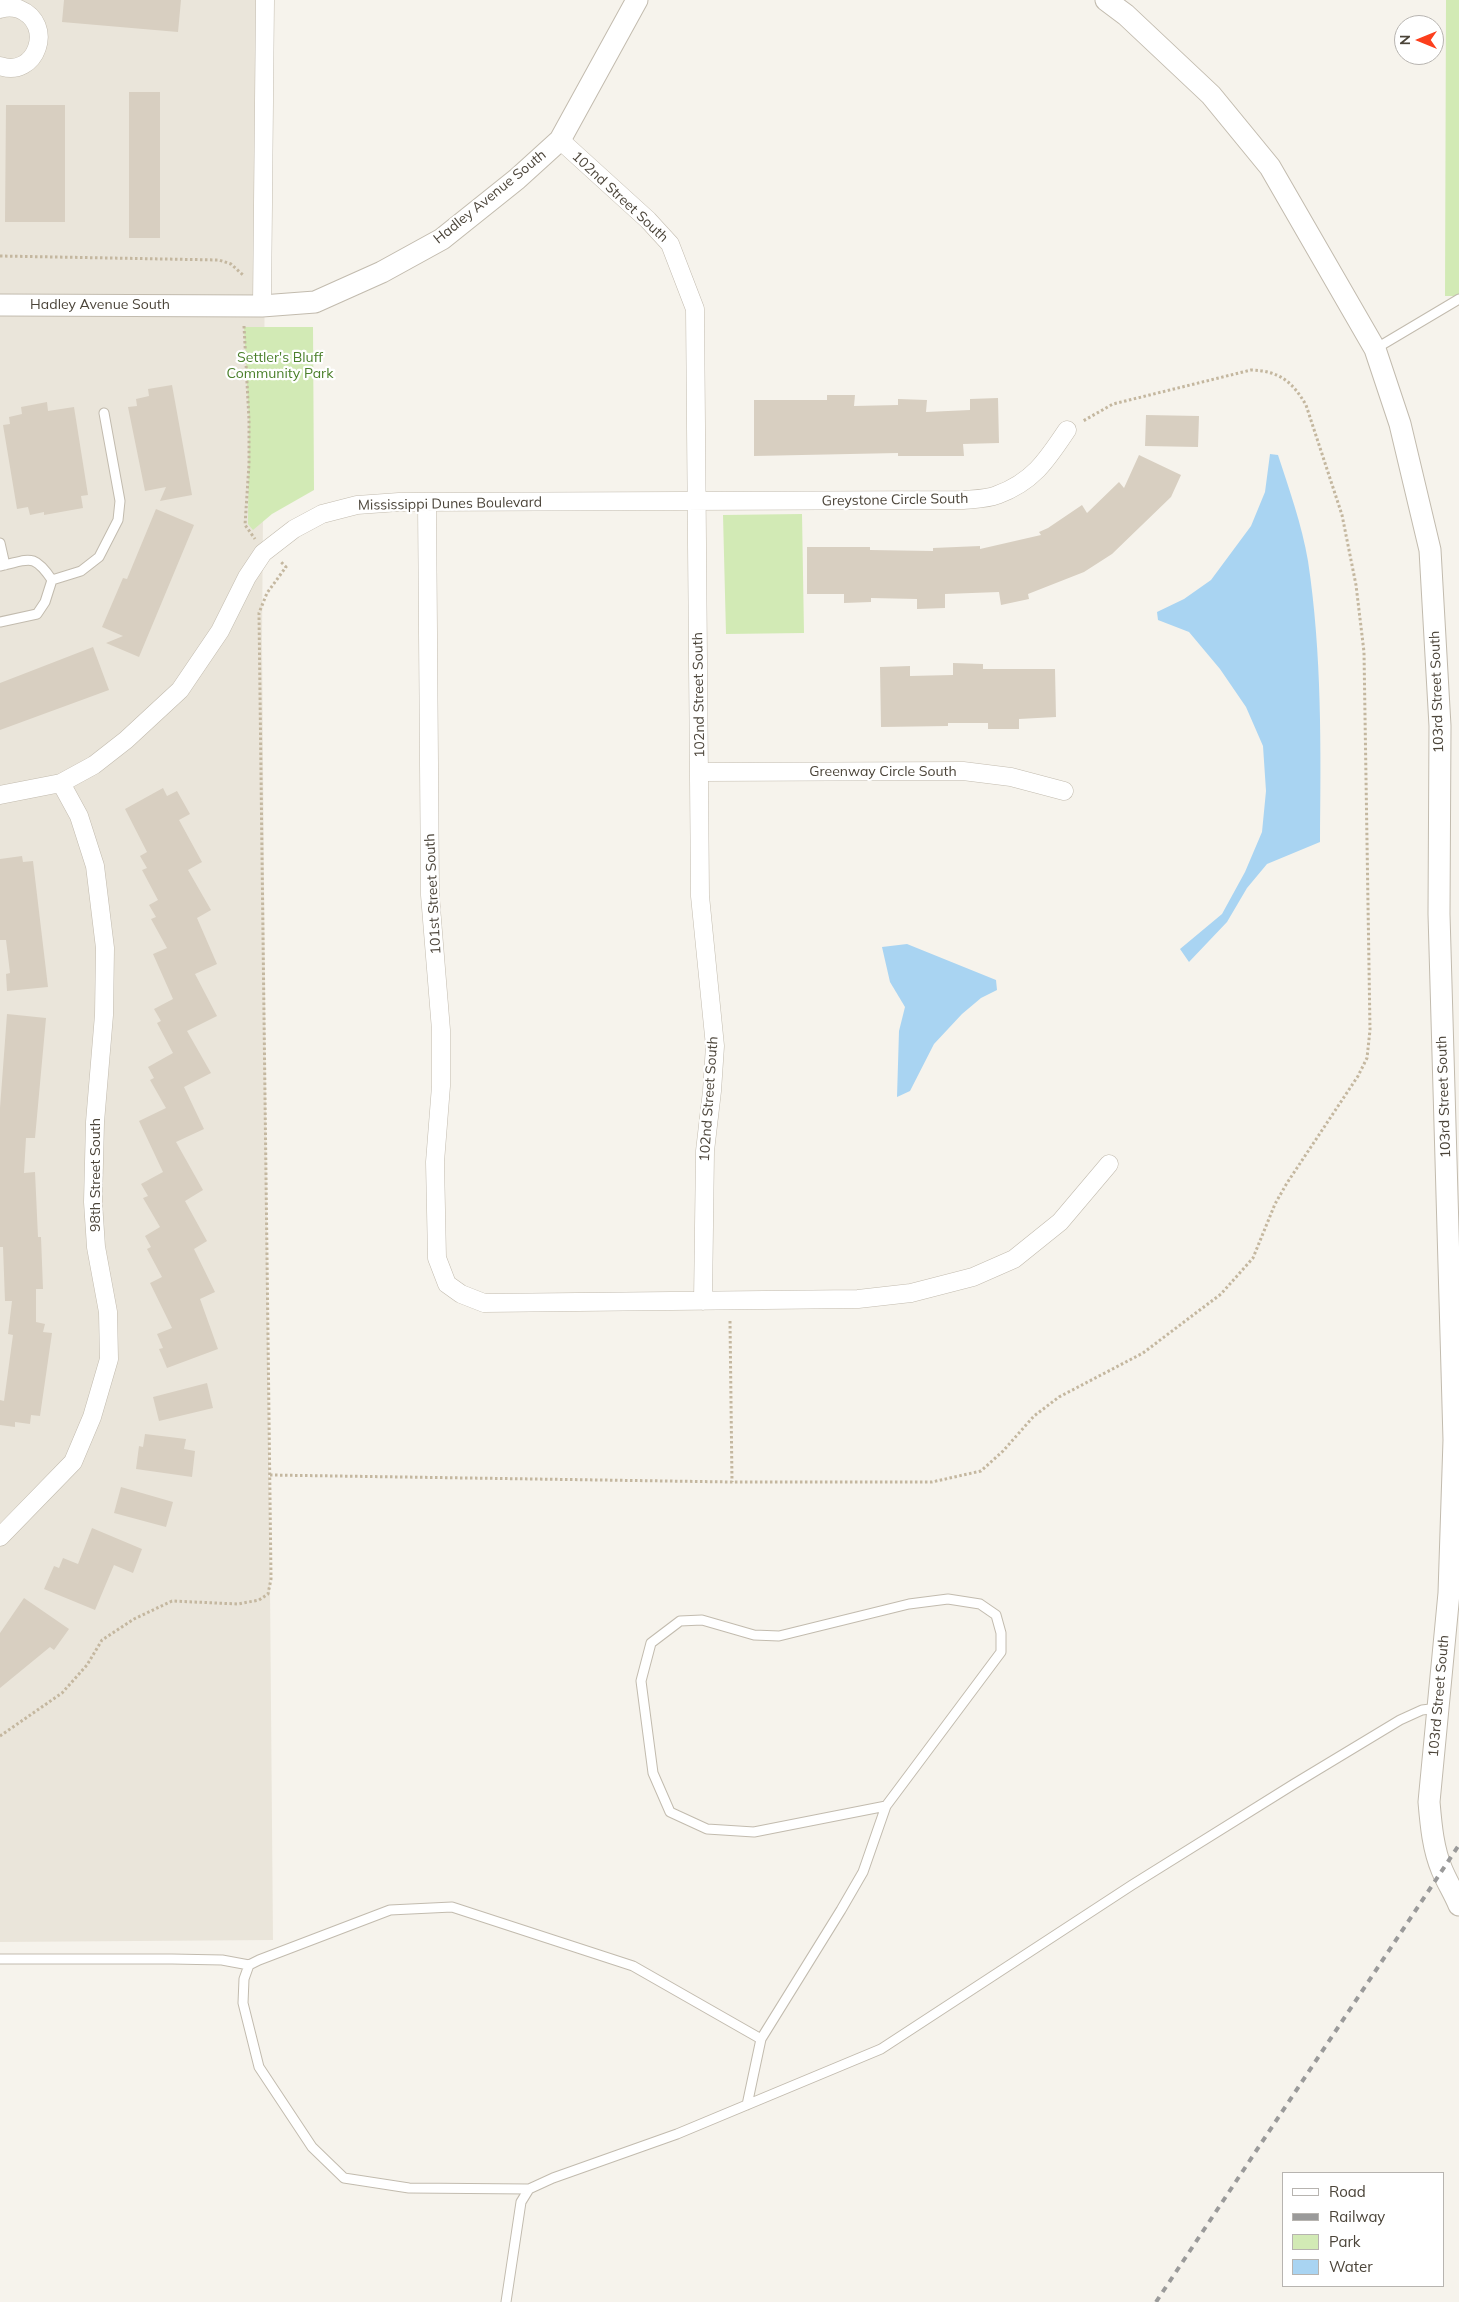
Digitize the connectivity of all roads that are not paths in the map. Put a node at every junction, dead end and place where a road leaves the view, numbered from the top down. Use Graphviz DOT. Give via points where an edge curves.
graph roads {
  1 [pos="266,0"];
  2 [pos="637,0"];
  3 [pos="1106,0"];
  4 [pos="10,6"];
  5 [pos="0,66"];
  6 [pos="560,140"];
  7 [pos="1459,299"];
  8 [pos="0,305"];
  9 [pos="253,306"];
  10 [pos="1375,349"];
  11 [pos="104,414"];
  12 [pos="1067,430"];
  13 [pos="695,501"];
  14 [pos="427,502"];
  15 [pos="0,543"];
  16 [pos="2,566"];
  17 [pos="52,580"];
  18 [pos="0,622"];
  19 [pos="700,772"];
  20 [pos="61,783"];
  21 [pos="1064,791"];
  22 [pos="0,796"];
  23 [pos="1109,1164"];
  24 [pos="703,1301"];
  25 [pos="0,1537"];
  26 [pos="1454,1585"];
  27 [pos="1438,1708"];
  28 [pos="886,1806"];
  29 [pos="1459,1905"];
  30 [pos="0,1959"];
  31 [pos="249,1965"];
  32 [pos="761,2039"];
  33 [pos="747,2105"];
  34 [pos="529,2189"];
  35 [pos="506,2302"];
  1 -- 9 [label="street"];
  2 -- 6 [label="street, Hadley Avenue South"];
  3 -- 10 [label="street, 103rd Street South" via="1211,94 1270,168"];
  4 -- 5 [label="street" via="25,12 38,27 40,36 38,47 24,64"];
  6 -- 9 [label="street, Hadley Avenue South" via="442,239 382,272 315,302"];
  6 -- 13 [label="street, 102nd Street South" via="670,244 695,309"];
  7 -- 10 [label="lane"];
  8 -- 9 [label="street, Hadley Avenue South"];
  10 -- 26 [label="street, 103rd Street South" via="1400,424 1430,560 1440,726 1439,914 1454,1440"];
  11 -- 17 [label="lane" via="120,501 118,520 99,558 81,571"];
  12 -- 13 [label="street, Greystone Circle South" via="1043,466 1022,484 996,496 963,500"];
  13 -- 14 [label="street, Mississippi Dunes Boulevard"];
  13 -- 19 [label="street, 102nd Street South"];
  14 -- 20 [label="street, Mississippi Dunes Boulevard" via="357,505 322,514 294,529 263,553 220,631 180,690 126,740 94,765"];
  14 -- 24 [label="street, 101st Street South" via="430,895 442,1030 435,1162 437,1258 447,1284 461,1294 484,1303"];
  15 -- 16 [label="lane"];
  16 -- 17 [label="lane" via="25,558 41,564"];
  17 -- 18 [label="lane" via="37,614"];
  19 -- 21 [label="street, Greenway Circle South" via="963,771 1011,777"];
  19 -- 24 [label="street, 102nd Street South" via="700,896 715,1046 704,1151"];
  20 -- 22 [label="street, Mississippi Dunes Boulevard"];
  20 -- 25 [label="street, 98th Street South" via="78,816 95,866 105,948 93,1202 96,1247 108,1312 109,1359 92,1417 73,1462"];
  23 -- 24 [label="street" via="1060,1222 1014,1258 973,1277 911,1293 858,1300"];
  26 -- 27 [label="street, 103rd Street South"];
  27 -- 29 [label="street, 103rd Street South" via="1430,1802 1432,1835 1442,1871"];
  27 -- 33 [label="lane" via="1422,1710 1400,1720 1303,1779 1132,1885 881,2049"];
  28 -- 28 [label="lane" via="1001,1652 1001,1633 996,1615 980,1604 948,1599 908,1604 779,1636 754,1635 702,1620 680,1621 651,1643 642,1681 653,1773 670,1812 707,1829 754,1832"];
  28 -- 32 [label="lane" via="862,1872"];
  30 -- 31 [label="lane" via="222,1960"];
  31 -- 32 [label="lane" via="390,1910 452,1907 633,1966"];
  31 -- 34 [label="lane" via="244,1978 243,2003 259,2067 312,2147 344,2178 409,2188"];
  32 -- 33 [label="lane"];
  33 -- 34 [label="lane"];
  34 -- 35 [label="lane" via="521,2202"];
}
